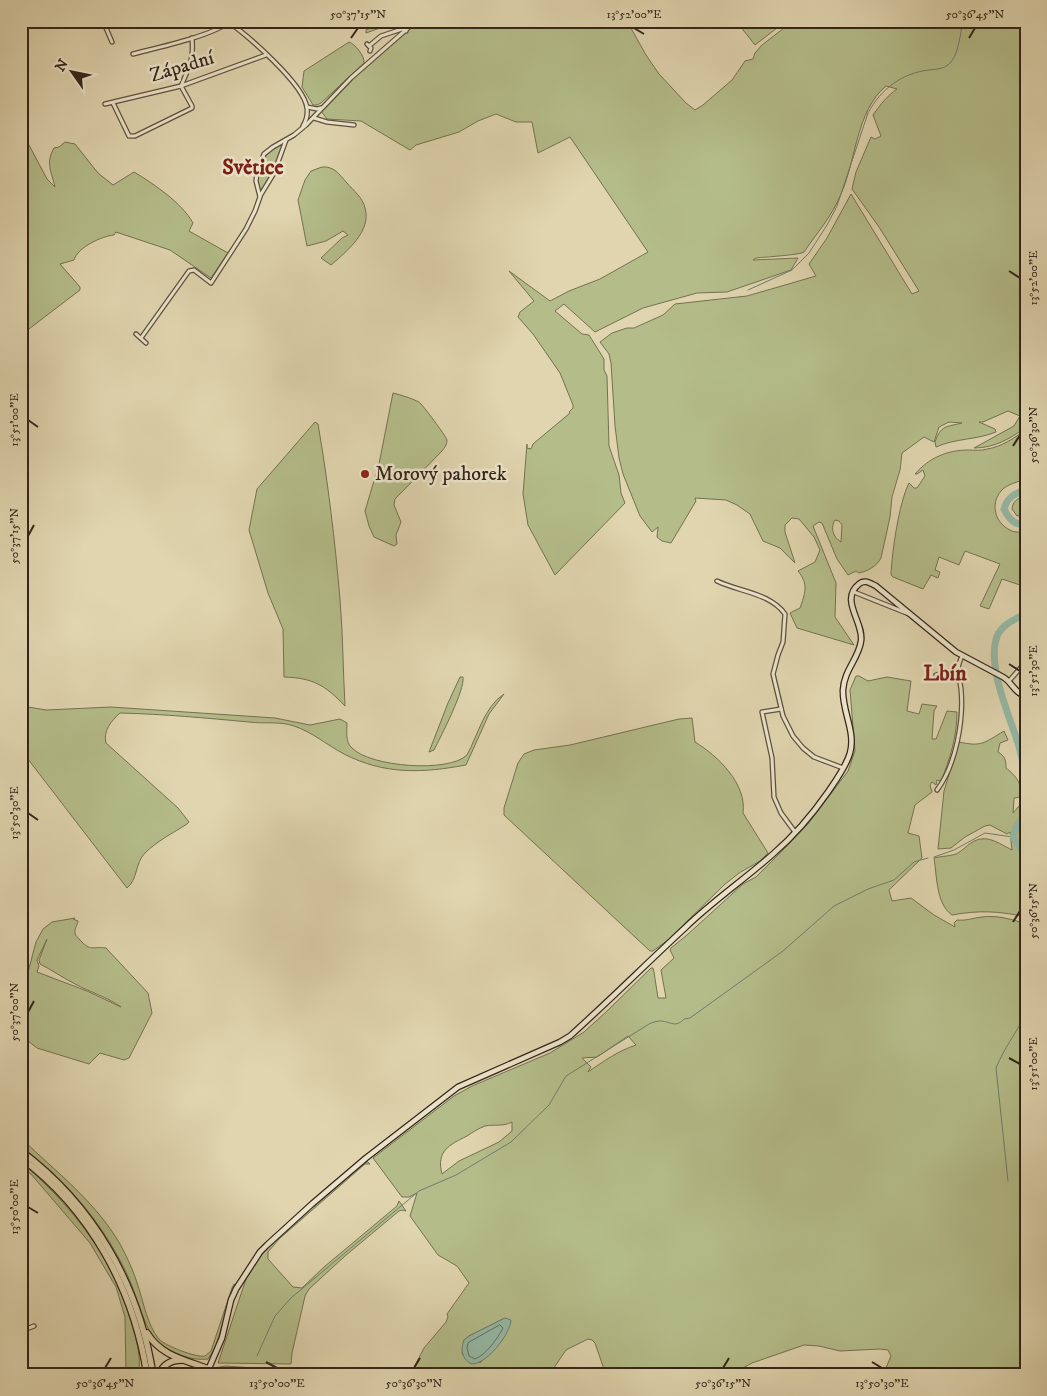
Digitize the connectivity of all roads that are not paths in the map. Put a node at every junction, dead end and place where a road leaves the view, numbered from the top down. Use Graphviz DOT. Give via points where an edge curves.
graph roads {
  1 [pos="103,21"];
  2 [pos="416,21"];
  3 [pos="228,22"];
  4 [pos="406,31"];
  5 [pos="192,38"];
  6 [pos="112,42"];
  7 [pos="369,47"];
  8 [pos="133,54"];
  9 [pos="266,56"];
  10 [pos="180,86"];
  11 [pos="113,103"];
  12 [pos="105,104"];
  13 [pos="307,107"];
  14 [pos="322,108"];
  15 [pos="314,118"];
  16 [pos="354,125"];
  17 [pos="299,131"];
  18 [pos="286,140"];
  19 [pos="260,197"];
  20 [pos="136,334"];
  21 [pos="141,338"];
  22 [pos="146,343"];
  23 [pos="717,581"];
  24 [pos="854,592"];
  25 [pos="910,614"];
  26 [pos="962,656"];
  27 [pos="1026,657"];
  28 [pos="957,668"];
  29 [pos="936,675"];
  30 [pos="1009,681"];
  31 [pos="1026,696"];
  32 [pos="781,709"];
  33 [pos="843,768"];
  34 [pos="938,790"];
  35 [pos="795,832"];
  36 [pos="21,1151"];
  37 [pos="21,1158"];
  38 [pos="34,1326"];
  39 [pos="143,1327"];
  40 [pos="21,1331"];
  41 [pos="186,1360"];
  42 [pos="208,1372"];
  43 [pos="147,1375"];
  44 [pos="153,1375"];
  45 [pos="159,1375"];
  1 -- 6 [label="street"];
  2 -- 4 [label="street"];
  3 -- 5 [label="street" via="224,27"];
  3 -- 9 [label="street"];
  4 -- 7 [label="street" via="402,29 381,36"];
  4 -- 14 [label="street" via="351,78"];
  5 -- 8 [label="street"];
  5 -- 10 [label="street" via="190,69"];
  9 -- 10 [label="street, Západní"];
  9 -- 13 [label="street" via="286,74 303,96"];
  10 -- 11 [label="street, Západní"];
  10 -- 11 [label="street" via="192,108 135,136 129,136"];
  11 -- 12 [label="street, Západní"];
  13 -- 14 [label="street"];
  13 -- 17 [label="street" via="306,119"];
  14 -- 15 [label="street"];
  15 -- 16 [label="street"];
  15 -- 17 [label="street"];
  17 -- 18 [label="street"];
  18 -- 19 [label="street" via="274,173"];
  18 -- 19 [label="street" via="262,159 256,180"];
  19 -- 21 [label="street" via="248,226 211,282 192,270 187,273"];
  20 -- 21 [label="street"];
  21 -- 22 [label="street"];
  23 -- 32 [label="street" via="768,598 785,614 783,642 773,674"];
  24 -- 25 [label="street"];
  24 -- 25 [label="street" via="860,582 866,581"];
  24 -- 33 [label="street" via="852,608 862,640 844,682 852,740"];
  25 -- 26 [label="street"];
  26 -- 28 [label="street"];
  26 -- 30 [label="street"];
  27 -- 30 [label="street"];
  28 -- 29 [label="street"];
  28 -- 34 [label="street" via="961,722 944,782"];
  30 -- 31 [label="street" via="1018,693"];
  32 -- 33 [label="street" via="790,731 803,748 819,760"];
  32 -- 35 [label="street" via="762,712 772,758 774,797"];
  33 -- 35 [label="street" via="818,806"];
  35 -- 42 [label="street" via="686,927 570,1036 458,1087 312,1204 260,1252 236,1288 222,1338"];
  36 -- 39 [label="highway" via="63,1188 102,1237 127,1282"];
  37 -- 43 [label="highway" via="64,1198 106,1254 130,1306"];
  38 -- 40 [label="street"];
  39 -- 41 [label="highway" via="159,1349"];
  39 -- 44 [label="highway"];
  41 -- 42 [label="highway"];
  41 -- 45 [label="highway" via="170,1362"];
}
